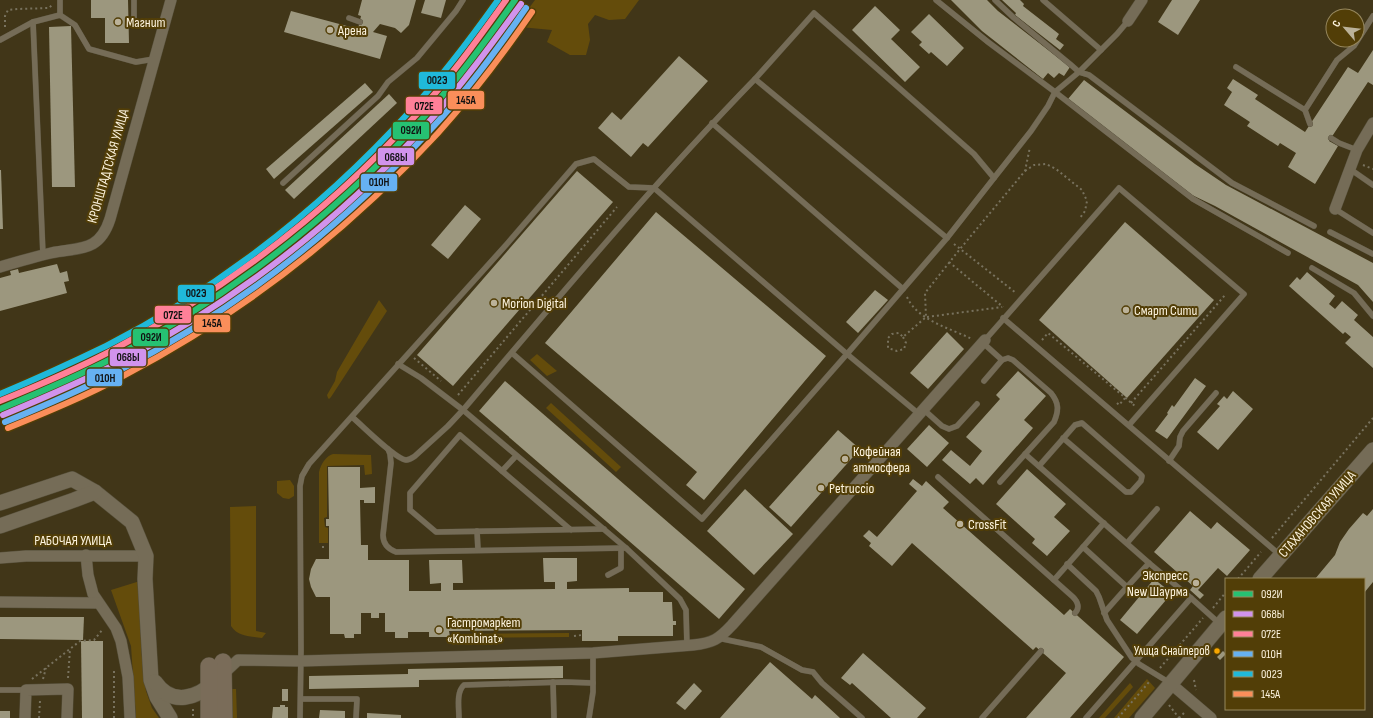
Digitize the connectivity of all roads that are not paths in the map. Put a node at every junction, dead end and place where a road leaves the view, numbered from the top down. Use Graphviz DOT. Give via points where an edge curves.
graph roads {
  1 [pos="60,0"];
  2 [pos="134,0"];
  3 [pos="171,0"];
  4 [pos="463,0"];
  5 [pos="936,0"];
  6 [pos="995,0"];
  7 [pos="1043,0"];
  8 [pos="1142,0"];
  9 [pos="60,15"];
  10 [pos="1373,16"];
  11 [pos="349,18"];
  12 [pos="134,20"];
  13 [pos="1128,21"];
  14 [pos="32,22"];
  15 [pos="360,22"];
  16 [pos="0,40"];
  17 [pos="1101,50"];
  18 [pos="154,59"];
  19 [pos="1236,67"];
  20 [pos="1079,72"];
  21 [pos="755,79"];
  22 [pos="1055,92"];
  23 [pos="1305,110"];
  24 [pos="712,123"];
  25 [pos="1373,123"];
  26 [pos="1310,124"];
  27 [pos="1331,138"];
  28 [pos="1357,150"];
  29 [pos="1350,169"];
  30 [pos="994,178"];
  31 [pos="283,183"];
  32 [pos="1373,185"];
  33 [pos="654,188"];
  34 [pos="1335,209"];
  35 [pos="1314,226"];
  36 [pos="1330,232"];
  37 [pos="1373,233"];
  38 [pos="947,238"];
  39 [pos="1288,253"];
  40 [pos="1373,253"];
  41 [pos="43,255"];
  42 [pos="0,267"];
  43 [pos="1312,268"];
  44 [pos="903,289"];
  45 [pos="1373,316"];
  46 [pos="1004,318"];
  47 [pos="981,341"];
  48 [pos="512,353"];
  49 [pos="846,354"];
  50 [pos="1002,360"];
  51 [pos="398,364"];
  52 [pos="984,381"];
  53 [pos="1216,392"];
  54 [pos="977,404"];
  55 [pos="463,410"];
  56 [pos="921,411"];
  57 [pos="352,417"];
  58 [pos="1129,425"];
  59 [pos="1063,438"];
  60 [pos="387,448"];
  61 [pos="1373,450"];
  62 [pos="1025,454"];
  63 [pos="516,456"];
  64 [pos="1169,461"];
  65 [pos="1039,466"];
  66 [pos="502,471"];
  67 [pos="938,477"];
  68 [pos="1000,482"];
  69 [pos="95,492"];
  70 [pos="0,503"];
  71 [pos="1158,509"];
  72 [pos="1104,523"];
  73 [pos="0,526"];
  74 [pos="571,530"];
  75 [pos="604,530"];
  76 [pos="477,531"];
  77 [pos="1127,544"];
  78 [pos="1083,547"];
  79 [pos="623,548"];
  80 [pos="478,550"];
  81 [pos="86,556"];
  82 [pos="146,556"];
  83 [pos="1281,556"];
  84 [pos="0,558"];
  85 [pos="1148,563"];
  86 [pos="1068,564"];
  87 [pos="608,575"];
  88 [pos="1261,578"];
  89 [pos="1054,580"];
  90 [pos="1127,587"];
  91 [pos="1191,598"];
  92 [pos="0,602"];
  93 [pos="98,602"];
  94 [pos="1075,613"];
  95 [pos="1104,613"];
  96 [pos="1223,621"];
  97 [pos="717,638"];
  98 [pos="687,646"];
  99 [pos="1042,651"];
  100 [pos="593,653"];
  101 [pos="301,661"];
  102 [pos="1136,661"];
  103 [pos="218,667"];
  104 [pos="150,672"];
  105 [pos="553,682"];
  106 [pos="593,683"];
  107 [pos="1170,683"];
  108 [pos="209,687"];
  109 [pos="0,690"];
  110 [pos="22,690"];
  111 [pos="301,699"];
  112 [pos="25,718"];
  113 [pos="67,718"];
  114 [pos="130,718"];
  115 [pos="170,718"];
  116 [pos="209,718"];
  117 [pos="224,718"];
  118 [pos="300,718"];
  119 [pos="356,718"];
  120 [pos="459,718"];
  121 [pos="554,718"];
  122 [pos="589,718"];
  123 [pos="862,718"];
  124 [pos="982,718"];
  125 [pos="1086,718"];
  126 [pos="1142,718"];
  127 [pos="1211,718"];
  1 -- 9 [label="lane"];
  2 -- 12 [label="lane"];
  3 -- 18 [label="street, КРОНШТАДТСКАЯ УЛИЦА"];
  4 -- 31 [label="lane" via="417,58 388,82 378,96"];
  5 -- 22 [label="lane"];
  6 -- 20 [label="lane"];
  7 -- 17 [label="lane"];
  8 -- 13 [label="street"];
  9 -- 14 [label="lane"];
  9 -- 18 [label="lane" via="75,25 89,49 136,62"];
  10 -- 23 [label="lane" via="1354,46 1337,60"];
  11 -- 15 [label="lane"];
  13 -- 17 [label="lane"];
  14 -- 16 [label="lane"];
  14 -- 41 [label="lane"];
  17 -- 20 [label="lane"];
  18 -- 41 [label="street, КРОНШТАДТСКАЯ УЛИЦА" via="106,229 98,241 87,247"];
  19 -- 23 [label="lane"];
  20 -- 22 [label="lane"];
  20 -- 35 [label="lane" via="1089,75 1232,183"];
  21 -- 24 [label="lane"];
  21 -- 30 [label="lane" via="814,13 974,154"];
  21 -- 38 [label="lane"];
  22 -- 30 [label="lane" via="1034,126"];
  22 -- 39 [label="lane" via="1193,199"];
  23 -- 26 [label="lane"];
  24 -- 33 [label="lane"];
  24 -- 44 [label="lane"];
  25 -- 28 [label="street"];
  27 -- 28 [label="lane"];
  28 -- 29 [label="street"];
  29 -- 32 [label="lane"];
  29 -- 34 [label="street"];
  30 -- 38 [label="lane"];
  33 -- 48 [label="lane"];
  33 -- 49 [label="lane"];
  33 -- 51 [label="lane" via="629,187 594,159 576,164"];
  34 -- 37 [label="lane"];
  36 -- 40 [label="lane"];
  38 -- 44 [label="lane"];
  41 -- 42 [label="street, КРОНШТАДТСКАЯ УЛИЦА"];
  43 -- 45 [label="lane" via="1354,293"];
  44 -- 49 [label="lane"];
  46 -- 47 [label="lane"];
  46 -- 58 [label="lane"];
  46 -- 58 [label="lane" via="1119,188 1244,294"];
  47 -- 50 [label="lane"];
  47 -- 56 [label="street"];
  48 -- 49 [label="lane" via="702,519"];
  48 -- 55 [label="lane"];
  49 -- 56 [label="lane"];
  50 -- 52 [label="lane"];
  50 -- 62 [label="lane" via="1010,358 1015,362 1051,393 1058,407 1054,422"];
  51 -- 55 [label="lane"];
  51 -- 57 [label="lane"];
  53 -- 64 [label="lane" via="1183,431 1179,446"];
  54 -- 56 [label="lane" via="957,426 950,429"];
  55 -- 60 [label="lane" via="410,459 400,458"];
  55 -- 63 [label="lane"];
  56 -- 97 [label="street" via="732,625"];
  57 -- 60 [label="lane"];
  57 -- 101 [label="lane" via="306,468 300,481"];
  58 -- 64 [label="lane"];
  59 -- 59 [label="lane" via="1126,492 1131,492 1141,481 1141,474 1085,424 1075,425"];
  59 -- 65 [label="lane"];
  60 -- 80 [label="lane" via="391,463 382,535 388,548 396,552"];
  61 -- 83 [label="main road, СТАХАНОВСКАЯ УЛИЦА"];
  62 -- 65 [label="lane"];
  62 -- 68 [label="lane"];
  63 -- 66 [label="lane"];
  63 -- 75 [label="lane"];
  64 -- 83 [label="lane"];
  65 -- 72 [label="lane"];
  66 -- 74 [label="lane"];
  66 -- 76 [label="lane" via="460,435 410,493 410,510 436,532"];
  67 -- 89 [label="lane"];
  69 -- 70 [label="main road" via="72,479"];
  69 -- 73 [label="main road"];
  69 -- 82 [label="main road" via="132,522"];
  71 -- 77 [label="lane"];
  72 -- 77 [label="lane"];
  72 -- 78 [label="lane"];
  74 -- 75 [label="lane"];
  74 -- 76 [label="lane"];
  75 -- 79 [label="lane"];
  76 -- 80 [label="lane"];
  77 -- 85 [label="lane"];
  78 -- 86 [label="lane"];
  78 -- 90 [label="lane"];
  79 -- 80 [label="lane"];
  79 -- 87 [label="lane" via="621,568"];
  79 -- 98 [label="lane" via="685,606"];
  81 -- 82 [label="street, РАБОЧАЯ УЛИЦА"];
  81 -- 84 [label="street, РАБОЧАЯ УЛИЦА"];
  81 -- 93 [label="street" via="90,585"];
  82 -- 104 [label="main road"];
  83 -- 88 [label="main road, СТАХАНОВСКАЯ УЛИЦА"];
  85 -- 90 [label="lane"];
  85 -- 91 [label="lane"];
  86 -- 89 [label="lane"];
  86 -- 95 [label="lane" via="1096,591"];
  89 -- 94 [label="lane" via="1076,600 1078,608"];
  90 -- 95 [label="lane"];
  91 -- 96 [label="lane" via="1208,613"];
  91 -- 102 [label="lane"];
  92 -- 93 [label="street"];
  93 -- 114 [label="street" via="111,621 123,648 128,677"];
  95 -- 102 [label="lane"];
  96 -- 107 [label="main road"];
  97 -- 98 [label="street" via="708,643"];
  97 -- 123 [label="lane" via="761,647 802,670 813,672"];
  98 -- 100 [label="street"];
  99 -- 124 [label="lane"];
  100 -- 101 [label="street"];
  100 -- 106 [label="lane"];
  101 -- 103 [label="street" via="238,660"];
  101 -- 111 [label="lane"];
  102 -- 107 [label="lane"];
  102 -- 125 [label="lane"];
  103 -- 108 [label="main road"];
  103 -- 117 [label="main road"];
  104 -- 108 [label="main road" via="162,691 173,697 187,698"];
  104 -- 115 [label="main road" via="153,687"];
  105 -- 106 [label="lane"];
  105 -- 120 [label="lane" via="464,685 460,692"];
  105 -- 121 [label="lane"];
  106 -- 122 [label="lane"];
  107 -- 126 [label="main road"];
  107 -- 127 [label="street"];
  108 -- 116 [label="main road"];
  109 -- 110 [label="lane"];
  110 -- 112 [label="street"];
  110 -- 113 [label="street" via="68,690"];
  111 -- 118 [label="lane"];
  111 -- 119 [label="lane" via="357,699"];
}
